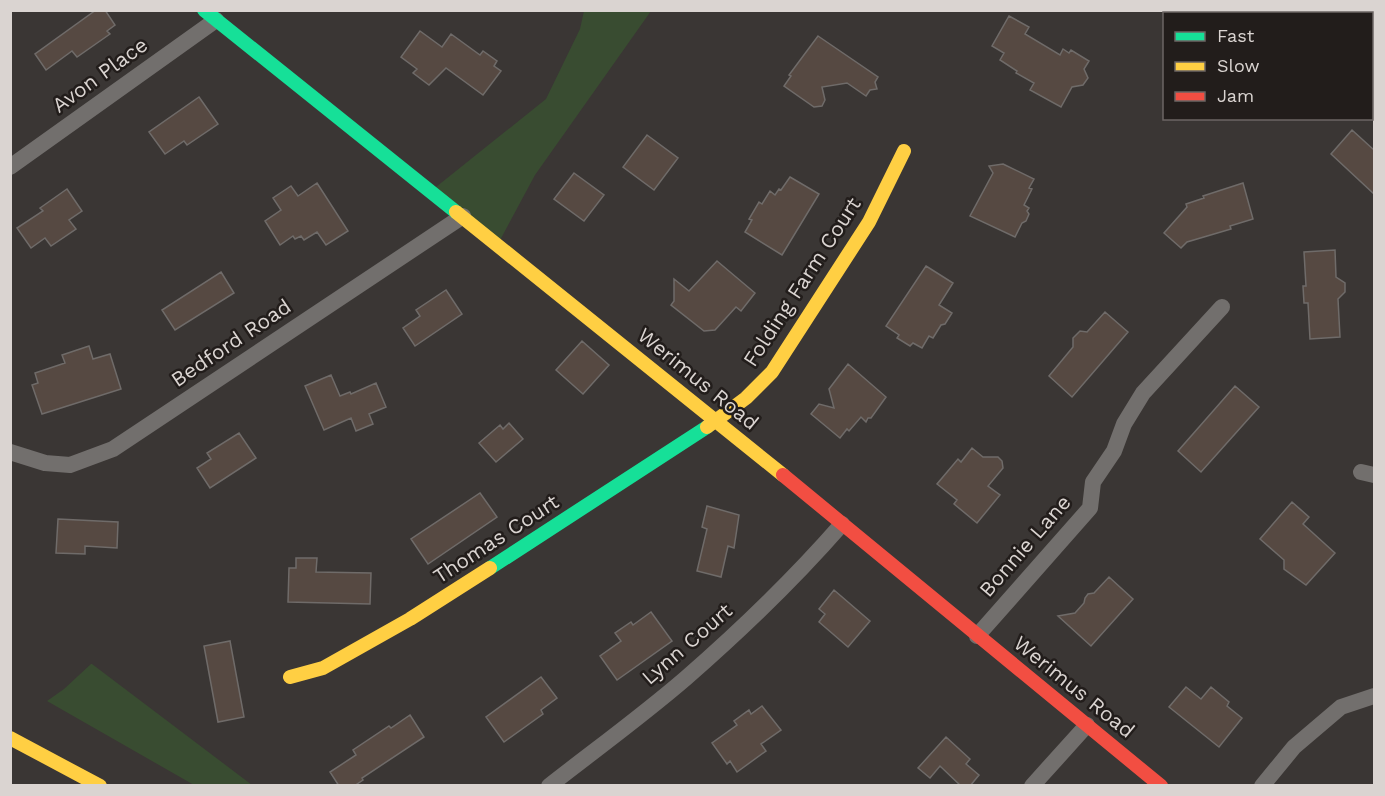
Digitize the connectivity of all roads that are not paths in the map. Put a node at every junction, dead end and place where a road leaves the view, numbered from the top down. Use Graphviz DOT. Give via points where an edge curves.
graph roads {
  1 [pos="210,15"];
  2 [pos="904,151"];
  3 [pos="10,167"];
  4 [pos="463,216"];
  5 [pos="1222,308"];
  6 [pos="717,421"];
  7 [pos="10,452"];
  8 [pos="843,524"];
  9 [pos="977,636"];
  10 [pos="290,677"];
  11 [pos="1374,696"];
  12 [pos="1087,725"];
  13 [pos="10,738"];
  14 [pos="100,786"];
  15 [pos="549,786"];
  16 [pos="1032,786"];
  17 [pos="1161,786"];
  18 [pos="1262,786"];
  1 -- 3 [label="street, Avon Place"];
  1 -- 4 [label="main road, Werimus Road"];
  2 -- 6 [label="main road, Folding Farm Court" via="869,222 772,372"];
  4 -- 6 [label="main road, Werimus Road"];
  4 -- 7 [label="street, Bedford Road" via="112,449 70,465 45,463"];
  5 -- 9 [label="street, Bonnie Lane" via="1143,393 1124,424 1114,451 1093,482 1090,508"];
  6 -- 8 [label="main road, Werimus Road"];
  6 -- 10 [label="main road, Thomas Court" via="410,619 323,669"];
  8 -- 9 [label="main road, Werimus Road"];
  8 -- 15 [label="street, Lynn Court" via="729,640"];
  9 -- 12 [label="main road, Werimus Road"];
  11 -- 18 [label="street" via="1341,707 1293,747"];
  12 -- 16 [label="street"];
  12 -- 17 [label="main road, Werimus Road"];
  13 -- 14 [label="main road"];
}
